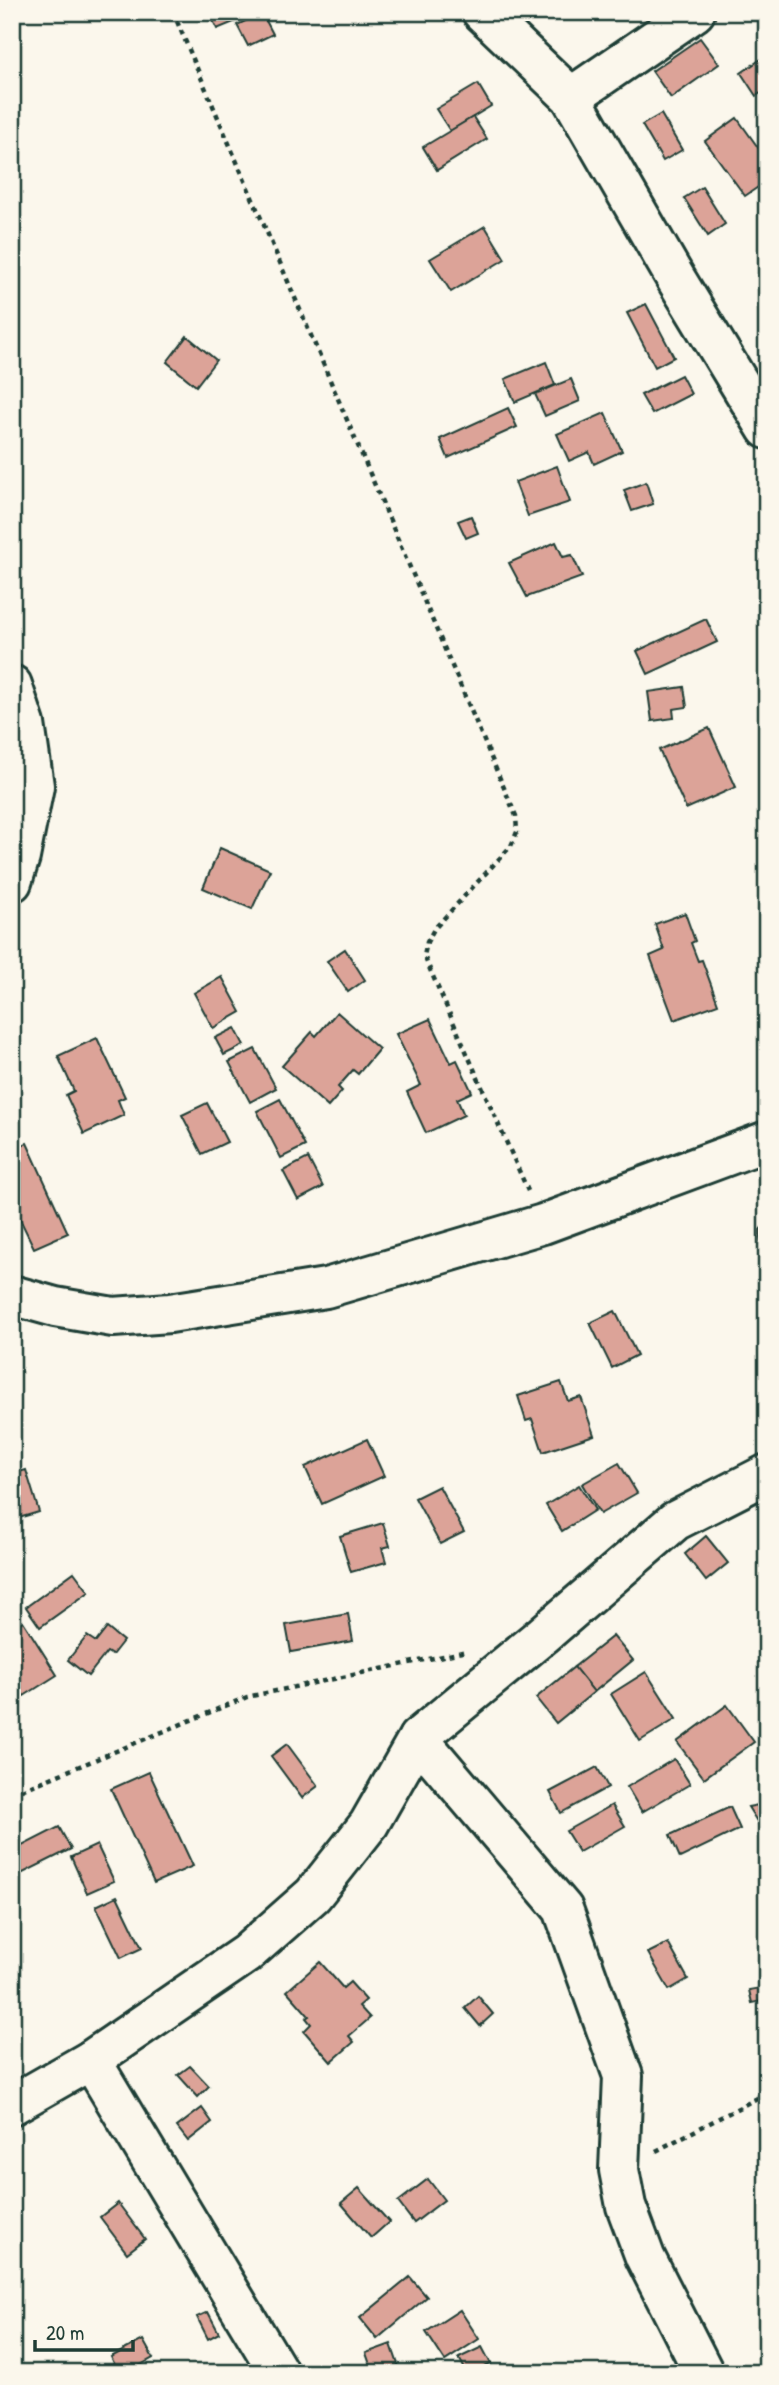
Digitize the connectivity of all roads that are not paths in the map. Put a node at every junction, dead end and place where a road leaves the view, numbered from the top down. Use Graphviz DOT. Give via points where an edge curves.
graph roads {
  1 [pos="482,12"];
  2 [pos="695,12"];
  3 [pos="571,97"];
  4 [pos="767,429"];
  5 [pos="12,685"];
  6 [pos="12,882"];
  7 [pos="767,1141"];
  8 [pos="12,1295"];
  9 [pos="767,1475"];
  10 [pos="418,1738"];
  11 [pos="91,2060"];
  12 [pos="12,2105"];
  13 [pos="279,2373"];
  14 [pos="704,2373"];
  1 -- 3 [label="street"];
  2 -- 3 [label="street"];
  3 -- 4 [label="street"];
  5 -- 6 [label="street" via="25,724 34,786"];
  7 -- 8 [label="street" via="543,1224 327,1288 170,1313 113,1317"];
  9 -- 10 [label="street" via="675,1521"];
  10 -- 11 [label="street" via="369,1824 313,1895 246,1954"];
  10 -- 14 [label="street" via="563,1909 623,2076 619,2170 626,2206 645,2258"];
  11 -- 12 [label="street"];
  11 -- 13 [label="street"];
}
